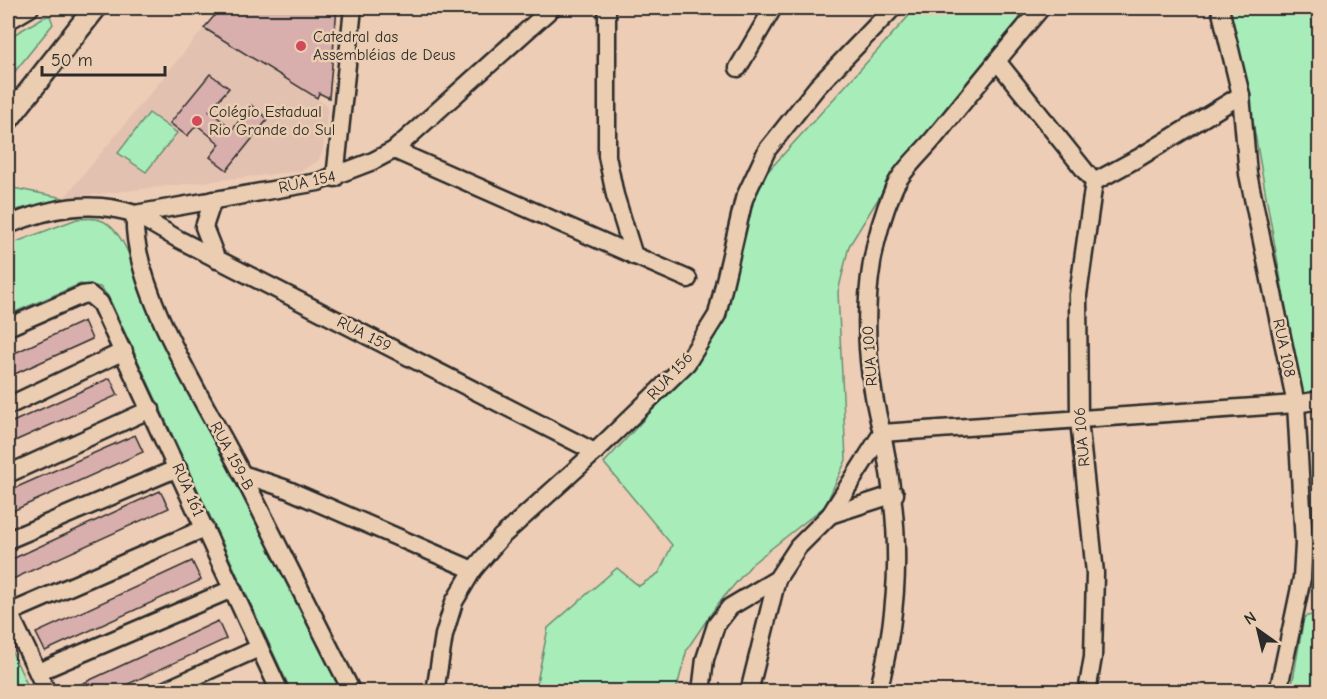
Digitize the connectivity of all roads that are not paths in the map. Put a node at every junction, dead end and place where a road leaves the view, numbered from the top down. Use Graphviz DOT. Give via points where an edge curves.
graph roads {
  1 [pos="30,8"];
  2 [pos="95,8"];
  3 [pos="353,8"];
  4 [pos="552,8"];
  5 [pos="607,8"];
  6 [pos="773,8"];
  7 [pos="893,8"];
  8 [pos="1041,8"];
  9 [pos="1220,8"];
  10 [pos="8,21"];
  11 [pos="997,61"];
  12 [pos="738,68"];
  13 [pos="1241,95"];
  14 [pos="8,119"];
  15 [pos="394,150"];
  16 [pos="334,177"];
  17 [pos="1094,182"];
  18 [pos="213,200"];
  19 [pos="135,214"];
  20 [pos="8,225"];
  21 [pos="634,255"];
  22 [pos="217,260"];
  23 [pos="688,279"];
  24 [pos="8,327"];
  25 [pos="124,351"];
  26 [pos="1320,400"];
  27 [pos="1296,404"];
  28 [pos="8,406"];
  29 [pos="151,409"];
  30 [pos="1079,420"];
  31 [pos="882,433"];
  32 [pos="595,452"];
  33 [pos="178,468"];
  34 [pos="8,474"];
  35 [pos="243,474"];
  36 [pos="894,494"];
  37 [pos="830,514"];
  38 [pos="205,528"];
  39 [pos="8,540"];
  40 [pos="473,570"];
  41 [pos="777,579"];
  42 [pos="232,589"];
  43 [pos="8,611"];
  44 [pos="259,648"];
  45 [pos="38,672"];
  46 [pos="47,692"];
  47 [pos="161,692"];
  48 [pos="280,692"];
  49 [pos="352,692"];
  50 [pos="435,692"];
  51 [pos="701,692"];
  52 [pos="749,692"];
  53 [pos="878,692"];
  54 [pos="1088,692"];
  55 [pos="1278,692"];
  1 -- 10 [label="street"];
  2 -- 14 [label="main road"];
  3 -- 16 [label="street"];
  4 -- 15 [label="street, RUA 154"];
  5 -- 21 [label="street" via="607,156"];
  6 -- 12 [label="street"];
  7 -- 32 [label="street, RUA 156" via="817,87 767,150 744,198 717,315 687,363"];
  8 -- 11 [label="street, RUA 100"];
  9 -- 13 [label="street, RUA 108"];
  11 -- 17 [label="street"];
  11 -- 31 [label="street, RUA 100" via="895,186 874,249 867,307 867,355"];
  13 -- 17 [label="street"];
  13 -- 27 [label="street, RUA 108" via="1248,174"];
  15 -- 16 [label="street, RUA 154"];
  15 -- 21 [label="street"];
  16 -- 18 [label="street, RUA 154"];
  17 -- 30 [label="street, RUA 106" via="1078,295"];
  18 -- 19 [label="street, RUA 154"];
  18 -- 22 [label="street" via="204,226"];
  19 -- 20 [label="street, RUA 154" via="113,207 84,205"];
  19 -- 22 [label="street, RUA 159"];
  19 -- 35 [label="street, RUA 159-B" via="134,234 146,280 191,378"];
  21 -- 23 [label="street"];
  22 -- 32 [label="street, RUA 159"];
  24 -- 25 [label="street, RUA 161" via="89,294 100,303"];
  25 -- 28 [label="street"];
  25 -- 29 [label="street, RUA 161"];
  26 -- 27 [label="street"];
  27 -- 30 [label="street"];
  27 -- 55 [label="street, RUA 108" via="1304,544 1302,578"];
  29 -- 33 [label="street, RUA 161"];
  29 -- 34 [label="street"];
  30 -- 31 [label="street"];
  30 -- 54 [label="street, RUA 106" via="1095,573"];
  31 -- 36 [label="street, RUA 100"];
  31 -- 37 [label="street"];
  32 -- 40 [label="street, RUA 156" via="501,537"];
  33 -- 38 [label="street, RUA 161"];
  33 -- 39 [label="street"];
  35 -- 40 [label="street"];
  35 -- 49 [label="street, RUA 159-B"];
  36 -- 37 [label="street"];
  36 -- 53 [label="street, RUA 100" via="896,601"];
  37 -- 41 [label="street" via="798,547"];
  38 -- 42 [label="street, RUA 161"];
  38 -- 43 [label="street"];
  40 -- 50 [label="street, RUA 156" via="444,635"];
  41 -- 51 [label="street" via="730,607 716,625 705,659"];
  41 -- 52 [label="street"];
  42 -- 44 [label="street, RUA 161"];
  42 -- 45 [label="street"];
  43 -- 45 [label="street"];
  44 -- 47 [label="street"];
  44 -- 48 [label="street, RUA 161"];
  45 -- 46 [label="street"];
}
